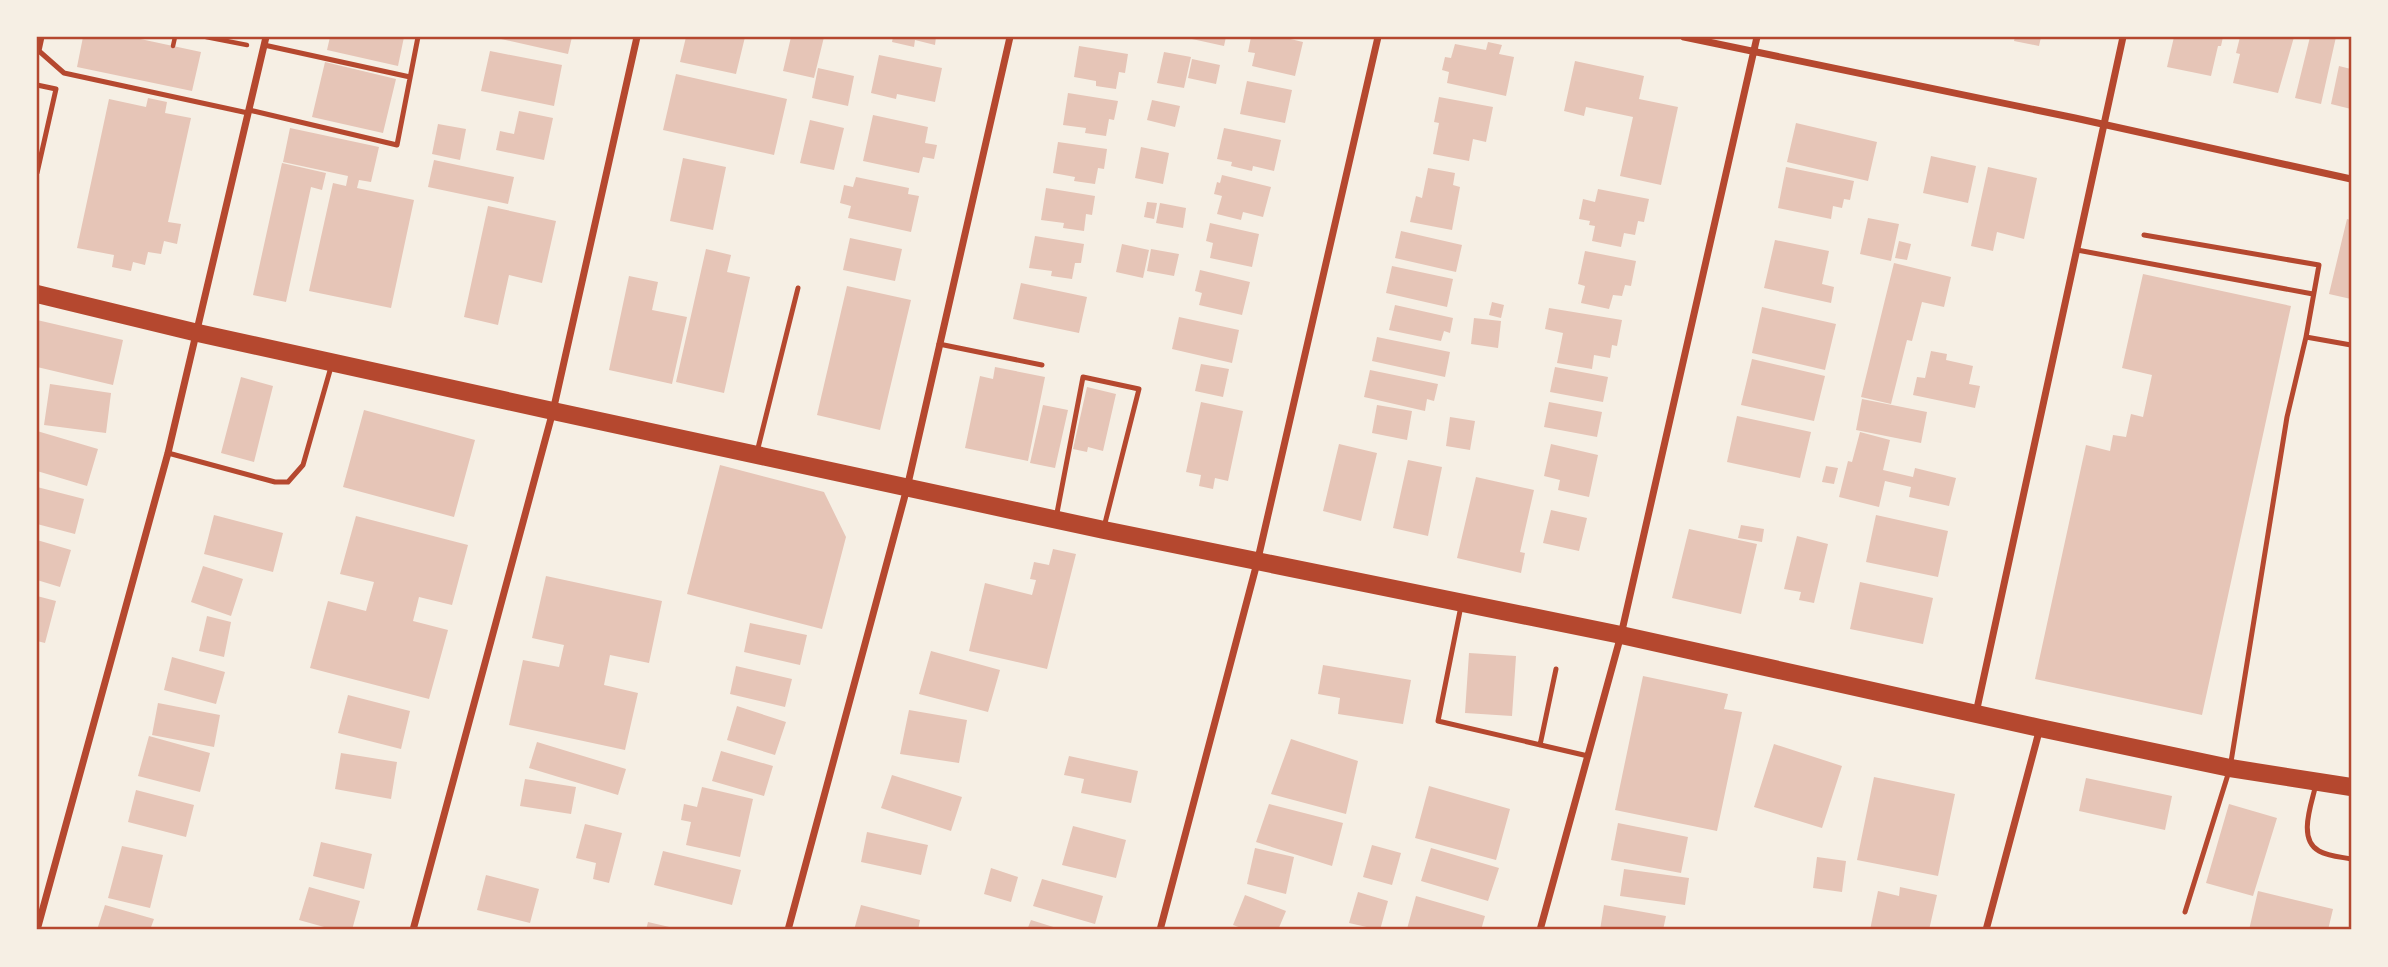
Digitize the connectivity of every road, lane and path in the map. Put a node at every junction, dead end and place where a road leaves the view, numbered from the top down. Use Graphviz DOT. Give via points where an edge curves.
graph roads {
  1 [pos="41,37"];
  2 [pos="175,37"];
  3 [pos="206,37"];
  4 [pos="418,37"];
  5 [pos="637,37"];
  6 [pos="1010,37"];
  7 [pos="1378,37"];
  8 [pos="1684,37"];
  9 [pos="1756,37"];
  10 [pos="2123,37"];
  11 [pos="264,43"];
  12 [pos="173,46"];
  13 [pos="1753,52"];
  14 [pos="410,77"];
  15 [pos="37,85"];
  16 [pos="248,111"];
  17 [pos="2104,125"];
  18 [pos="37,173"];
  19 [pos="2351,179"];
  20 [pos="2144,235"];
  21 [pos="2077,250"];
  22 [pos="798,288"];
  23 [pos="37,294"];
  24 [pos="2313,294"];
  25 [pos="198,333"];
  26 [pos="2306,337"];
  27 [pos="939,344"];
  28 [pos="2351,345"];
  29 [pos="332,362"];
  30 [pos="1042,365"];
  31 [pos="554,411"];
  32 [pos="168,453"];
  33 [pos="757,455"];
  34 [pos="907,488"];
  35 [pos="1055,520"];
  36 [pos="1104,530"];
  37 [pos="1257,563"];
  38 [pos="1462,603"];
  39 [pos="1621,635"];
  40 [pos="1556,669"];
  41 [pos="1976,714"];
  42 [pos="2040,728"];
  43 [pos="1540,745"];
  44 [pos="1588,756"];
  45 [pos="2230,768"];
  46 [pos="2317,782"];
  47 [pos="2351,787"];
  48 [pos="2351,859"];
  49 [pos="2185,912"];
  50 [pos="37,930"];
  51 [pos="413,930"];
  52 [pos="788,930"];
  53 [pos="1160,930"];
  54 [pos="1540,930"];
  55 [pos="1986,930"];
  1 -- 16 [label="lane" via="38,51 64,73"];
  2 -- 12 [label="path"];
  3 -- 11 [label="path"];
  4 -- 14 [label="lane"];
  5 -- 31 [label="street"];
  6 -- 27 [label="street"];
  7 -- 37 [label="street"];
  8 -- 13 [label="street"];
  9 -- 13 [label="street"];
  10 -- 17 [label="street"];
  11 -- 14 [label="lane"];
  11 -- 16 [label="street"];
  13 -- 17 [label="street"];
  13 -- 39 [label="street"];
  14 -- 16 [label="lane" via="397,145"];
  15 -- 18 [label="lane" via="56,89"];
  16 -- 25 [label="street"];
  17 -- 19 [label="street"];
  17 -- 21 [label="street"];
  20 -- 24 [label="lane" via="2319,265"];
  21 -- 24 [label="lane"];
  21 -- 41 [label="street"];
  22 -- 33 [label="lane"];
  23 -- 25 [label="main road"];
  24 -- 26 [label="lane"];
  25 -- 29 [label="main road"];
  25 -- 32 [label="street"];
  26 -- 28 [label="lane"];
  26 -- 45 [label="lane" via="2287,417"];
  27 -- 30 [label="lane"];
  27 -- 34 [label="street"];
  29 -- 31 [label="main road"];
  29 -- 32 [label="lane" via="303,465 288,482"];
  31 -- 33 [label="main road"];
  31 -- 51 [label="street"];
  32 -- 50 [label="street"];
  33 -- 34 [label="main road"];
  34 -- 35 [label="main road"];
  34 -- 52 [label="street"];
  35 -- 36 [label="main road"];
  35 -- 36 [label="lane" via="1083,377 1139,388"];
  36 -- 37 [label="main road"];
  37 -- 38 [label="main road"];
  37 -- 53 [label="street"];
  38 -- 39 [label="main road"];
  38 -- 43 [label="lane" via="1438,721"];
  39 -- 41 [label="main road"];
  39 -- 44 [label="street"];
  40 -- 43 [label="lane"];
  41 -- 42 [label="main road"];
  42 -- 45 [label="main road"];
  42 -- 55 [label="street"];
  43 -- 44 [label="lane"];
  44 -- 54 [label="street"];
  45 -- 46 [label="main road"];
  45 -- 49 [label="lane"];
  46 -- 47 [label="main road"];
  46 -- 48 [label="lane" via="2307,830 2310,844"];
}
